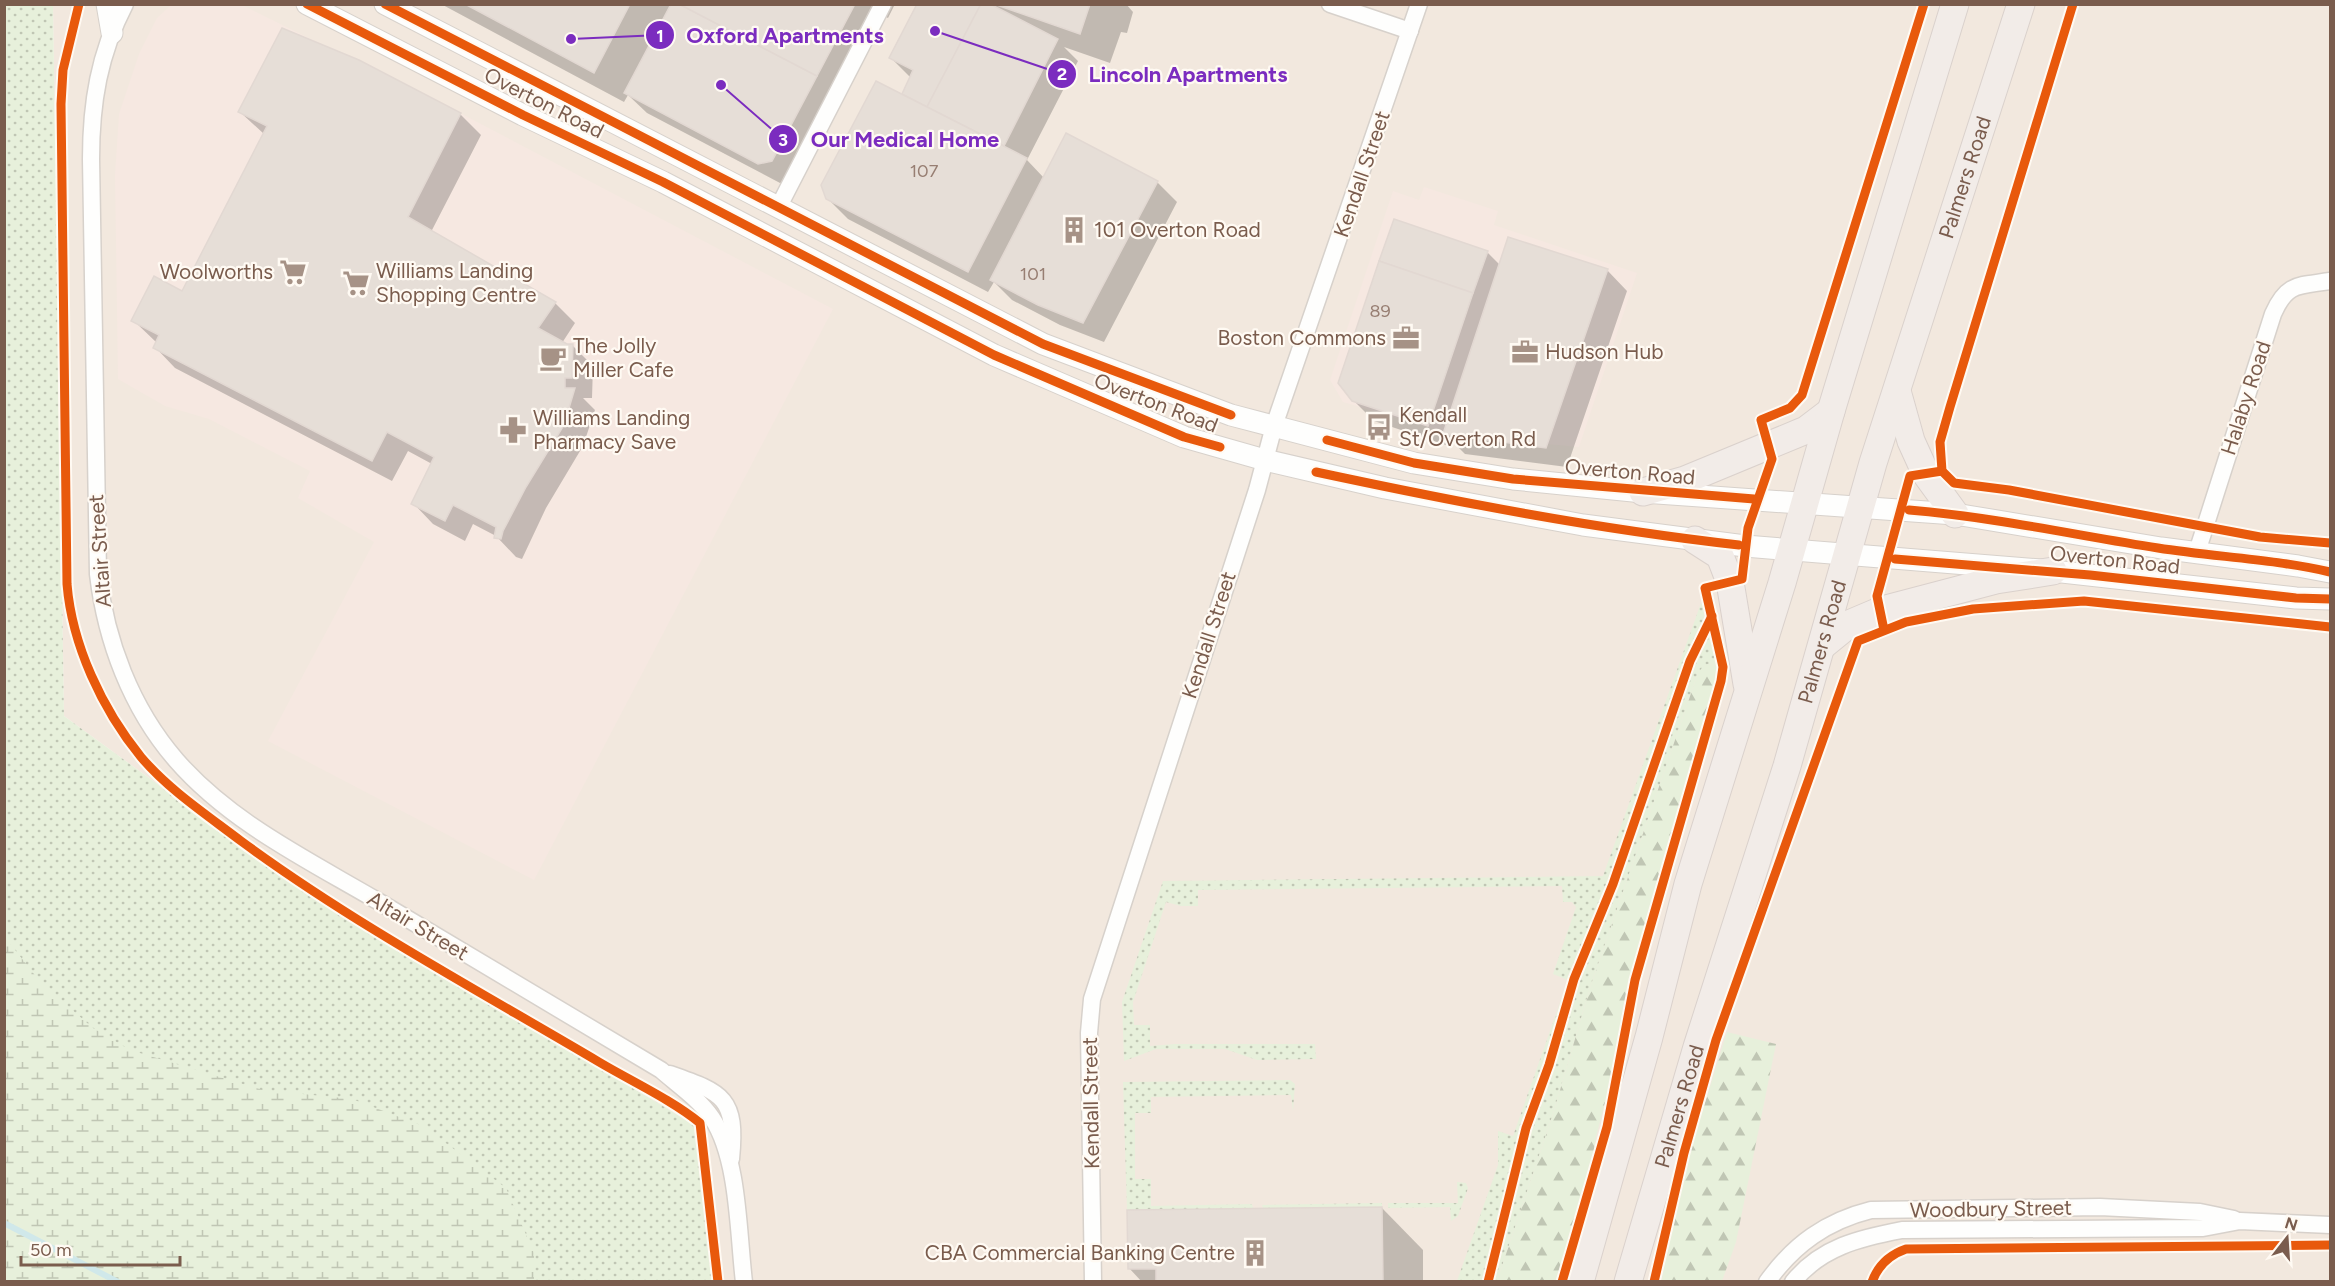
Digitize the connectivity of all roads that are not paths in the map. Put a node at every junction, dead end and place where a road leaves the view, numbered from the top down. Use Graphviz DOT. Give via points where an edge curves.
graph roads {
  1 [pos="107,4"];
  2 [pos="126,4"];
  3 [pos="307,4"];
  4 [pos="385,4"];
  5 [pos="883,4"];
  6 [pos="1330,4"];
  7 [pos="1419,4"];
  8 [pos="1955,4"];
  9 [pos="2021,4"];
  10 [pos="1410,31"];
  11 [pos="112,33"];
  12 [pos="778,208"];
  13 [pos="2331,280"];
  14 [pos="1897,391"];
  15 [pos="1831,411"];
  16 [pos="1275,426"];
  17 [pos="1265,460"];
  18 [pos="1643,492"];
  19 [pos="1805,502"];
  20 [pos="1861,506"];
  21 [pos="1955,514"];
  22 [pos="1695,540"];
  23 [pos="1792,549"];
  24 [pos="2197,552"];
  25 [pos="1848,554"];
  26 [pos="2234,557"];
  27 [pos="2053,571"];
  28 [pos="2331,572"];
  29 [pos="2235,591"];
  30 [pos="2331,599"];
  31 [pos="1822,645"];
  32 [pos="1747,688"];
  33 [pos="2100,1207"];
  34 [pos="2240,1221"];
  35 [pos="2328,1224"];
  36 [pos="2114,1227"];
  37 [pos="2087,1230"];
  38 [pos="744,1281"];
  39 [pos="1093,1281"];
  40 [pos="1580,1281"];
  41 [pos="1628,1281"];
  42 [pos="1767,1281"];
  43 [pos="1793,1281"];
  1 -- 11 [label="street"];
  2 -- 11 [label="street, Altair Street"];
  3 -- 17 [label="street, Overton Road" via="663,182 994,354 1184,437"];
  4 -- 12 [label="street, Overton Road"];
  5 -- 12 [label="street"];
  6 -- 10 [label="street"];
  7 -- 10 [label="street, Kendall Street"];
  8 -- 15 [label="highway"];
  9 -- 14 [label="highway, Palmers Road"];
  10 -- 16 [label="street, Kendall Street"];
  11 -- 38 [label="street, Altair Street" via="98,73 91,120 96,546 105,619 135,698 174,758 228,809 661,1071 697,1100 713,1120 730,1167"];
  12 -- 16 [label="street, Overton Road" via="1043,344 1219,411"];
  13 -- 24 [label="street, Halaby Road" via="2298,286 2281,295"];
  14 -- 20 [label="highway, Palmers Road"];
  14 -- 21 [label="highway" via="1911,441 1926,474"];
  15 -- 18 [label="highway" via="1806,430 1685,480"];
  15 -- 19 [label="highway"];
  16 -- 17 [label="street, Kendall Street"];
  16 -- 18 [label="street, Overton Road" via="1414,463 1513,479"];
  17 -- 22 [label="street, Overton Road" via="1431,497 1583,525"];
  17 -- 39 [label="street, Kendall Street" via="1092,999 1089,1033"];
  18 -- 19 [label="street, Overton Road"];
  19 -- 20 [label="street, Overton Road"];
  19 -- 23 [label="highway"];
  20 -- 21 [label="street, Overton Road"];
  20 -- 25 [label="highway, Palmers Road"];
  21 -- 24 [label="street, Overton Road"];
  22 -- 23 [label="street, Overton Road"];
  22 -- 32 [label="highway" via="1720,556 1730,582"];
  23 -- 25 [label="street, Overton Road"];
  23 -- 32 [label="highway"];
  24 -- 26 [label="street, Overton Road"];
  25 -- 27 [label="street, Overton Road"];
  25 -- 31 [label="highway, Palmers Road"];
  26 -- 28 [label="street, Overton Road"];
  26 -- 29 [label="street"];
  27 -- 29 [label="street, Overton Road"];
  27 -- 31 [label="highway" via="1996,580 1882,610 1849,624"];
  29 -- 30 [label="street, Overton Road"];
  31 -- 41 [label="highway, Palmers Road"];
  32 -- 40 [label="highway" via="1688,884"];
  33 -- 34 [label="street, Woodbury Street" via="2200,1212"];
  33 -- 36 [label="street"];
  33 -- 37 [label="street"];
  33 -- 42 [label="street, Woodbury Street" via="1871,1210 1845,1216 1809,1237 1784,1258"];
  34 -- 35 [label="street, Woodbury Street"];
  34 -- 36 [label="street, Woodbury Street" via="2203,1228"];
  36 -- 37 [label="street, Woodbury Street"];
  37 -- 43 [label="street, Woodbury Street" via="1902,1230 1854,1240 1816,1258"];
}
